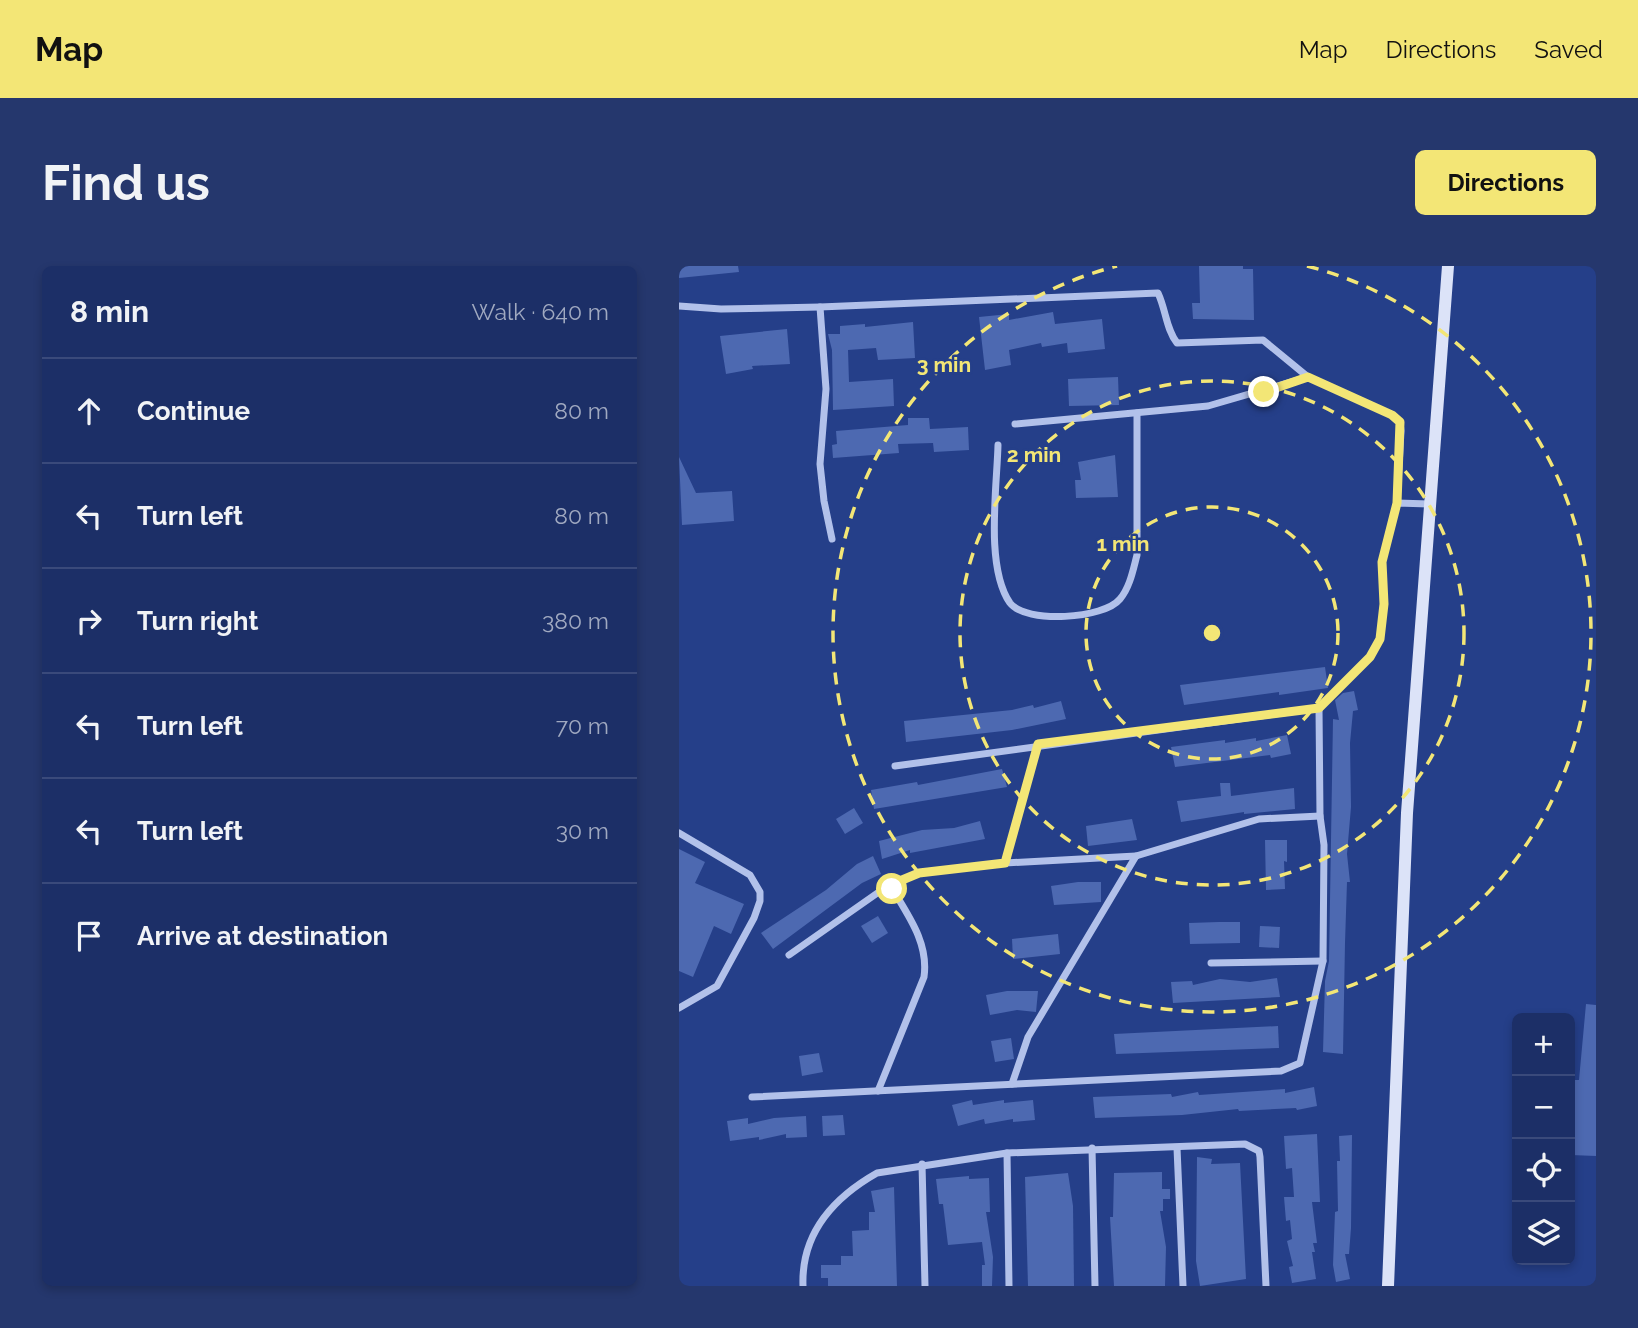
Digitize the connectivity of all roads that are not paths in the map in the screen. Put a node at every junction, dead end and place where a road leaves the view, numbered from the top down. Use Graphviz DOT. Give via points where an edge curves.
graph roads {
  1 [pos="1448,266"];
  2 [pos="679,306"];
  3 [pos="820,307"];
  4 [pos="1308,377"];
  5 [pos="1137,413"];
  6 [pos="1015,424"];
  7 [pos="998,445"];
  8 [pos="1397,503"];
  9 [pos="1429,504"];
  10 [pos="832,539"];
  11 [pos="1319,708"];
  12 [pos="1038,744"];
  13 [pos="894,766"];
  14 [pos="1320,816"];
  15 [pos="679,833"];
  16 [pos="1136,856"];
  17 [pos="1005,863"];
  18 [pos="890,885"];
  19 [pos="789,955"];
  20 [pos="1323,961"];
  21 [pos="1211,963"];
  22 [pos="679,1008"];
  23 [pos="1012,1084"];
  24 [pos="877,1091"];
  25 [pos="752,1097"];
  26 [pos="1092,1147"];
  27 [pos="1177,1148"];
  28 [pos="1007,1153"];
  29 [pos="922,1164"];
  30 [pos="803,1286"];
  31 [pos="925,1286"];
  32 [pos="1009,1286"];
  33 [pos="1095,1286"];
  34 [pos="1183,1286"];
  35 [pos="1266,1286"];
  36 [pos="1388,1286"];
  1 -- 9 [label="main road"];
  2 -- 3 [label="street"];
  3 -- 4 [label="street" via="1158,293 1168,332 1177,343 1263,340"];
  3 -- 10 [label="street" via="826,389 820,464"];
  4 -- 5 [label="street" via="1236,400"];
  4 -- 8 [label="street" via="1400,422"];
  5 -- 6 [label="street"];
  5 -- 7 [label="street" via="1137,555 1120,600 1105,610 1033,616 1019,612 1009,601 997,558"];
  8 -- 9 [label="street"];
  8 -- 11 [label="street" via="1382,562 1380,639 1370,657"];
  9 -- 36 [label="main road" via="1407,813"];
  11 -- 12 [label="street"];
  11 -- 14 [label="street"];
  12 -- 13 [label="street"];
  12 -- 17 [label="street"];
  14 -- 16 [label="street" via="1259,820"];
  14 -- 20 [label="street"];
  15 -- 22 [label="street" via="750,875 760,901 717,986"];
  16 -- 17 [label="street"];
  16 -- 23 [label="street" via="1028,1037"];
  17 -- 18 [label="street" via="919,873"];
  18 -- 19 [label="street"];
  18 -- 24 [label="street" via="922,942 926,959 924,977"];
  20 -- 21 [label="street"];
  20 -- 23 [label="street" via="1305,1055 1290,1068"];
  23 -- 24 [label="street"];
  24 -- 25 [label="street"];
  26 -- 27 [label="street"];
  26 -- 28 [label="street"];
  26 -- 33 [label="street"];
  27 -- 34 [label="street"];
  27 -- 35 [label="street" via="1245,1144 1259,1151"];
  28 -- 29 [label="street"];
  28 -- 32 [label="street"];
  29 -- 30 [label="street" via="877,1173 823,1216 805,1255"];
  29 -- 31 [label="street"];
}
